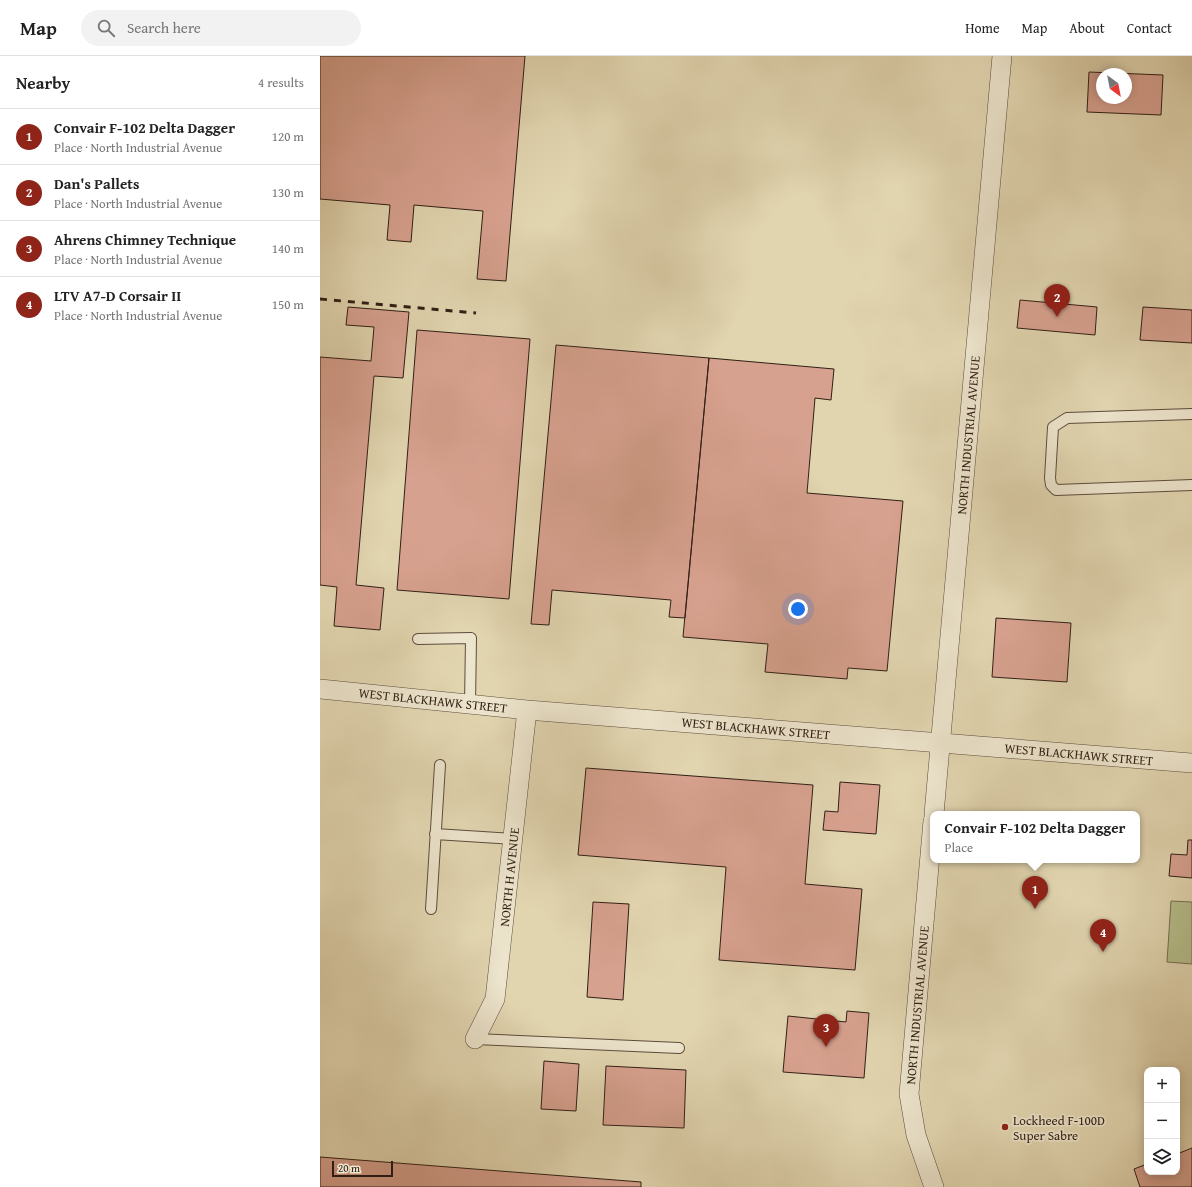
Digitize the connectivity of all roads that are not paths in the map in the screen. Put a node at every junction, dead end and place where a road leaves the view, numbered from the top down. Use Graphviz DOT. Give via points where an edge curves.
graph roads {
  1 [pos="1002,56"];
  2 [pos="1192,414"];
  3 [pos="1192,485"];
  4 [pos="418,639"];
  5 [pos="320,689"];
  6 [pos="470,704"];
  7 [pos="527,710"];
  8 [pos="940,743"];
  9 [pos="1192,763"];
  10 [pos="440,765"];
  11 [pos="934,811"];
  12 [pos="435,834"];
  13 [pos="513,839"];
  14 [pos="930,855"];
  15 [pos="431,909"];
  16 [pos="475,1039"];
  17 [pos="679,1048"];
  18 [pos="934,1187"];
  1 -- 8 [label="street, NORTH INDUSTRIAL AVENUE"];
  2 -- 3 [label="lane" via="1067,418 1053,427 1050,478 1056,490"];
  4 -- 6 [label="lane" via="471,638"];
  5 -- 6 [label="street, WEST BLACKHAWK STREET"];
  6 -- 7 [label="street, WEST BLACKHAWK STREET"];
  7 -- 8 [label="street, WEST BLACKHAWK STREET"];
  7 -- 13 [label="street, NORTH H AVENUE"];
  8 -- 9 [label="street, WEST BLACKHAWK STREET"];
  8 -- 11 [label="street, NORTH INDUSTRIAL AVENUE"];
  10 -- 12 [label="lane"];
  12 -- 13 [label="lane"];
  12 -- 15 [label="lane"];
  13 -- 16 [label="street, NORTH H AVENUE" via="495,999"];
  14 -- 18 [label="street, NORTH INDUSTRIAL AVENUE" via="909,1094 916,1135"];
  16 -- 17 [label="lane"];
}
